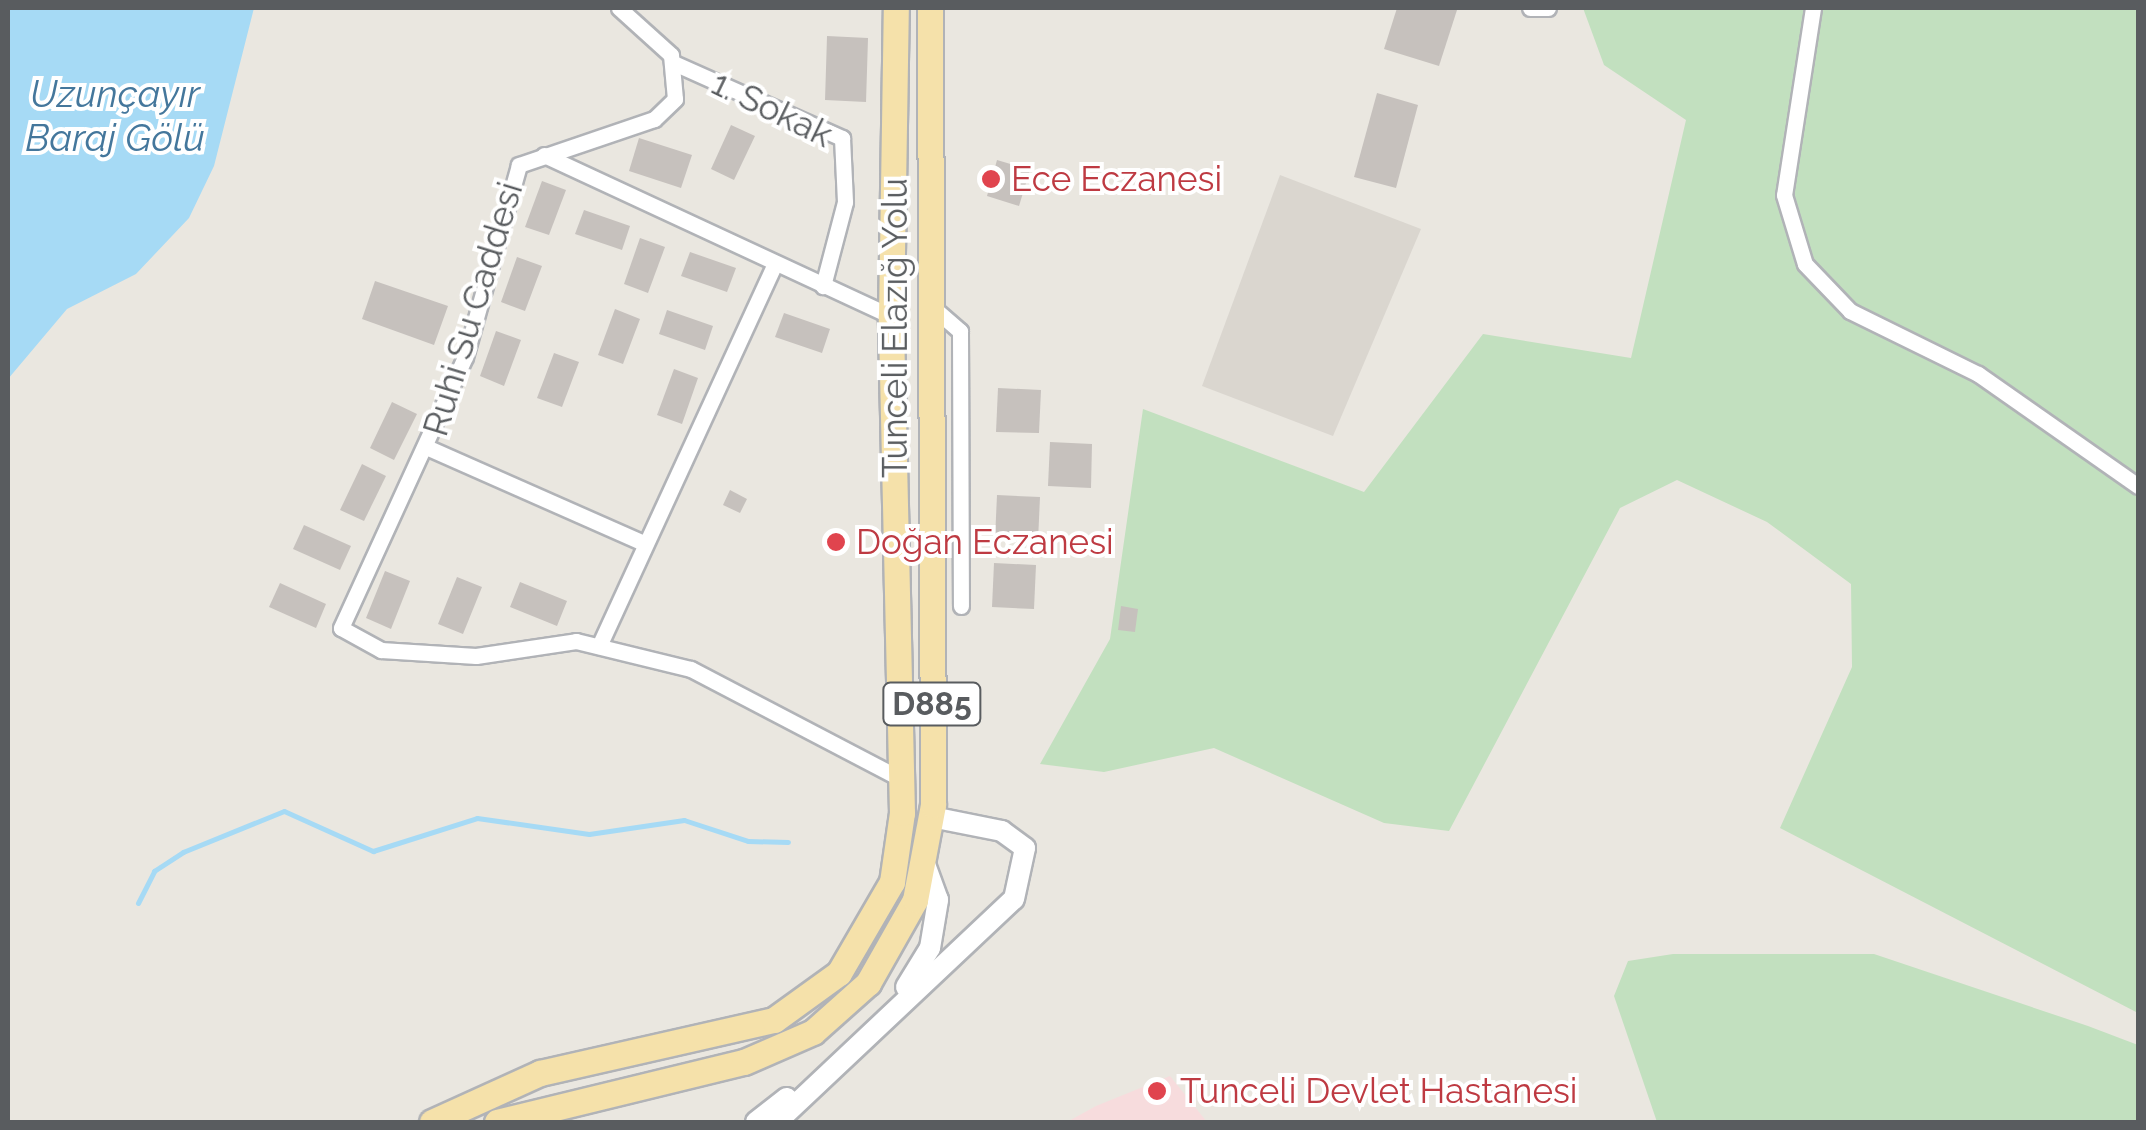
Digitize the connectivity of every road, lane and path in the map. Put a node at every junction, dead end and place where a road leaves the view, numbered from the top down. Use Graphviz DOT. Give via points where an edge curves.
graph roads {
  1 [pos="619,8"];
  2 [pos="896,8"];
  3 [pos="930,8"];
  4 [pos="1530,8"];
  5 [pos="1548,8"];
  6 [pos="1814,8"];
  7 [pos="676,64"];
  8 [pos="544,156"];
  9 [pos="774,265"];
  10 [pos="822,286"];
  11 [pos="930,305"];
  12 [pos="891,316"];
  13 [pos="426,447"];
  14 [pos="2138,486"];
  15 [pos="644,542"];
  16 [pos="961,606"];
  17 [pos="600,646"];
  18 [pos="901,778"];
  19 [pos="932,817"];
  20 [pos="924,865"];
  21 [pos="432,1122"];
  22 [pos="497,1122"];
  23 [pos="756,1122"];
  24 [pos="777,1122"];
  1 -- 7 [label="street"];
  2 -- 12 [label="main road, Tunceli Elazığ Yolu / D885"];
  3 -- 11 [label="main road, Tunceli Elazığ Yolu / D885"];
  4 -- 5 [label="street"];
  6 -- 14 [label="street" via="1784,194 1805,264 1862,319 1978,374"];
  7 -- 8 [label="street, Ruhi Su Caddesi" via="668,111"];
  7 -- 10 [label="street, 1. Sokak" via="842,138 846,202"];
  8 -- 9 [label="street"];
  8 -- 13 [label="street, Ruhi Su Caddesi" via="516,172 466,357"];
  9 -- 10 [label="street"];
  9 -- 15 [label="street"];
  10 -- 12 [label="street"];
  11 -- 16 [label="street" via="960,331"];
  11 -- 19 [label="main road, Tunceli Elazığ Yolu / D885"];
  12 -- 18 [label="main road, Tunceli Elazığ Yolu / D885"];
  13 -- 15 [label="street, Ruhi Su Caddesi"];
  13 -- 17 [label="street" via="342,613 353,642 476,656"];
  15 -- 17 [label="street"];
  17 -- 18 [label="street" via="691,669"];
  18 -- 21 [label="main road, Tunceli Elazığ Yolu / D885" via="892,882 861,945 808,998 736,1031 540,1073"];
  19 -- 20 [label="main road, Tunceli Elazığ Yolu / D885"];
  19 -- 24 [label="street" via="1002,830 1025,848 1014,899"];
  20 -- 22 [label="main road, Tunceli Elazığ Yolu / D885" via="883,962 812,1032 744,1062"];
  20 -- 23 [label="street" via="938,900 930,948 913,980"];
}
